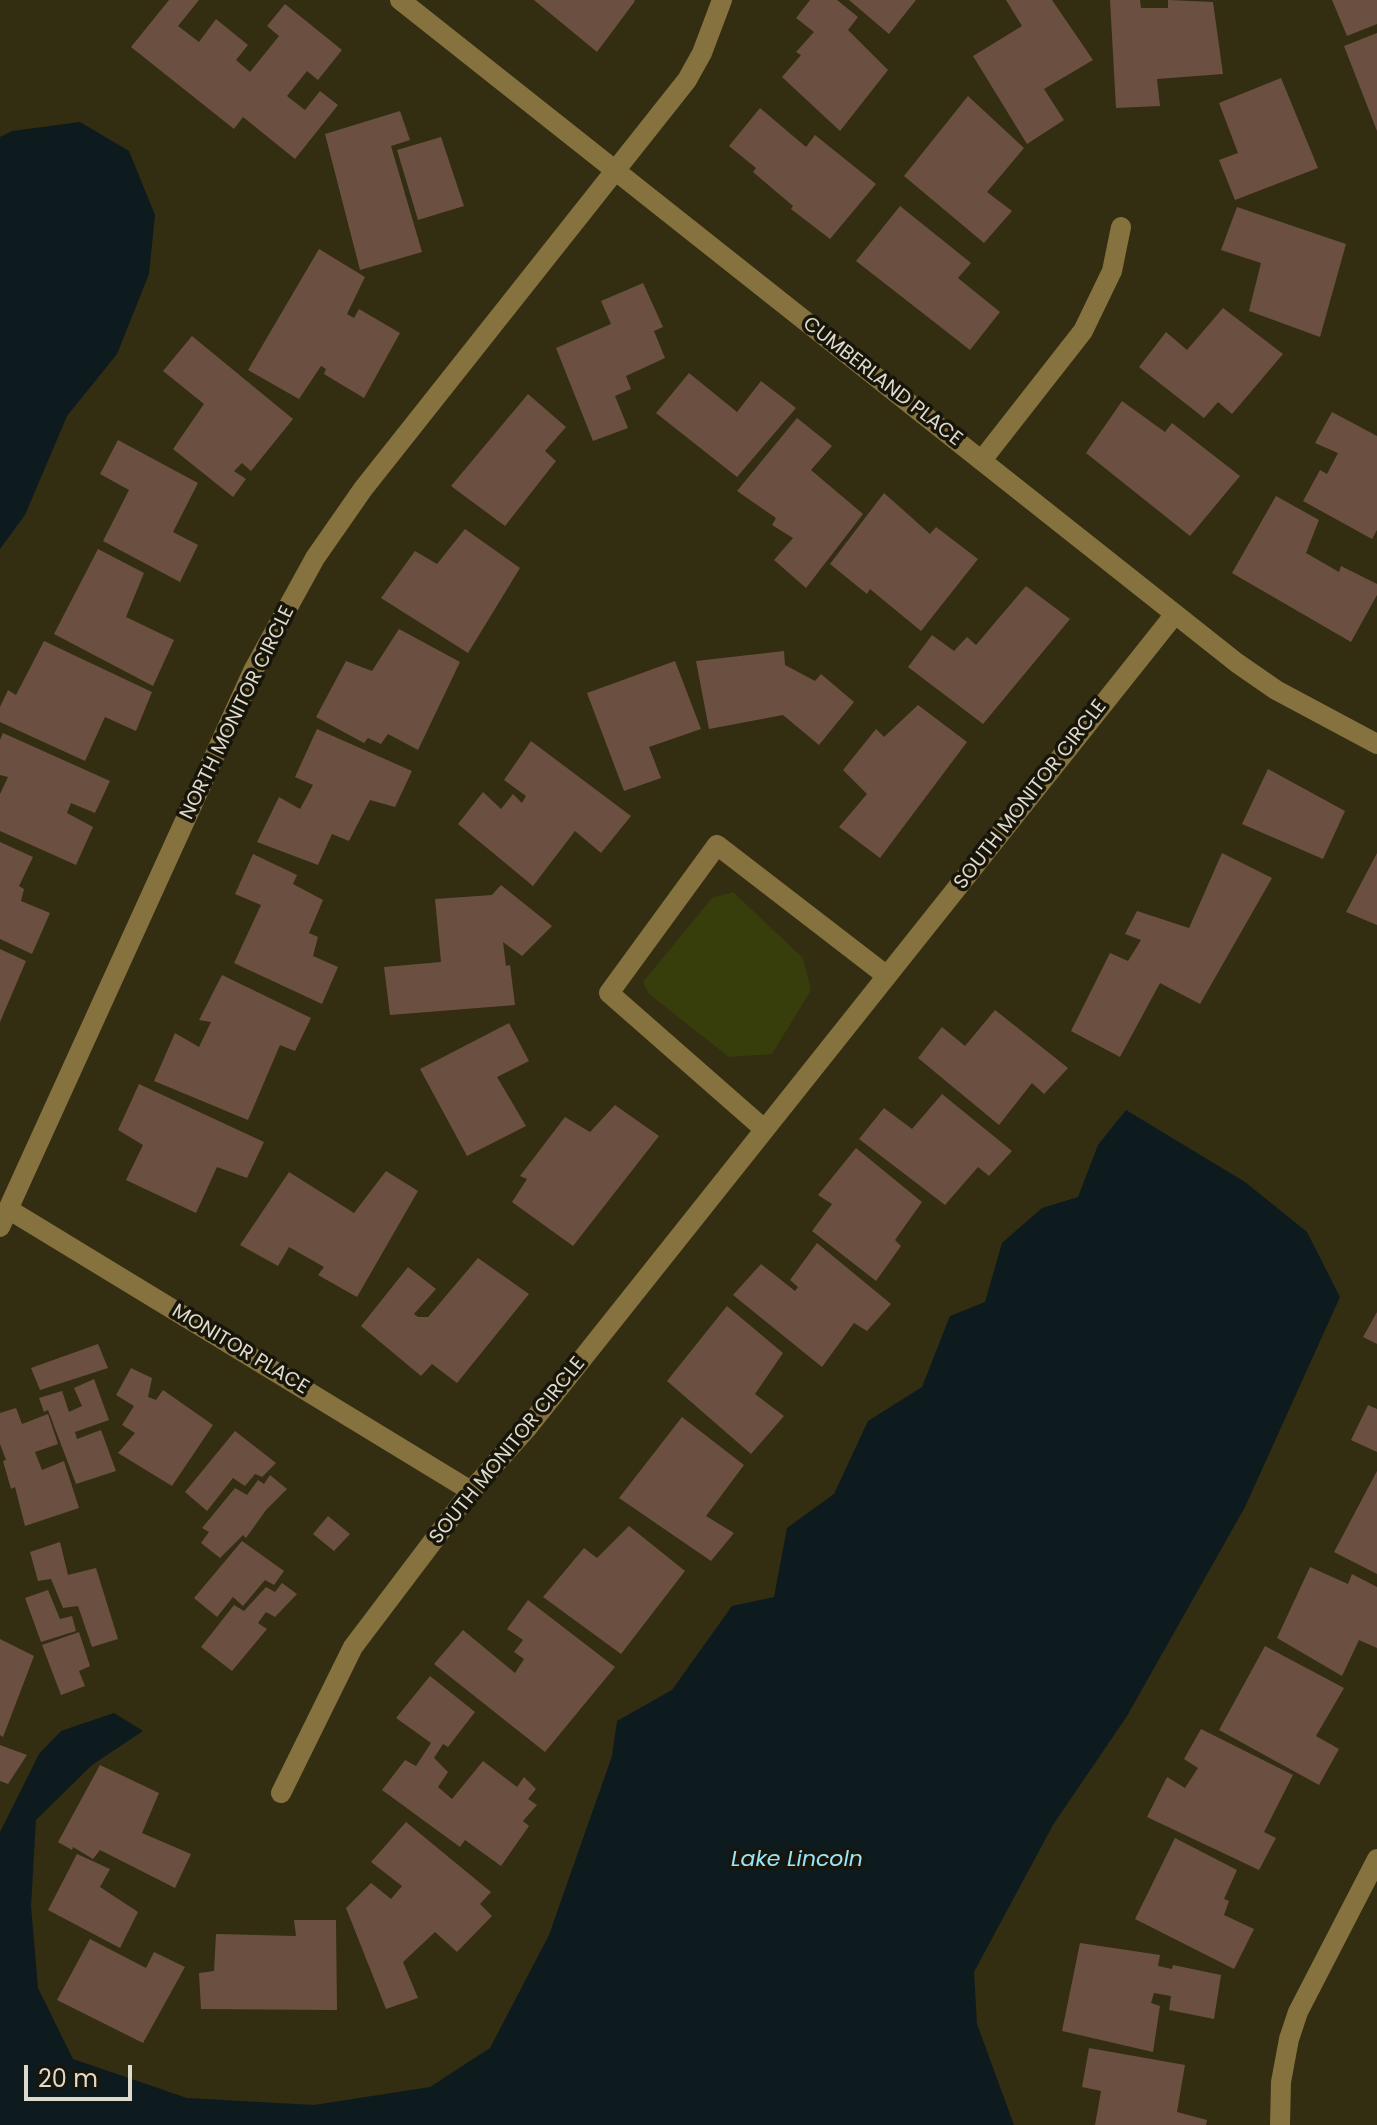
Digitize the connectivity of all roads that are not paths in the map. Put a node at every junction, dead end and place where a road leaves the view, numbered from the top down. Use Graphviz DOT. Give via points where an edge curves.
graph roads {
  1 [pos="400,0"];
  2 [pos="722,0"];
  3 [pos="614,171"];
  4 [pos="1121,227"];
  5 [pos="982,460"];
  6 [pos="1175,614"];
  7 [pos="1377,744"];
  8 [pos="887,976"];
  9 [pos="764,1129"];
  10 [pos="4,1218"];
  11 [pos="471,1491"];
  12 [pos="281,1793"];
  13 [pos="1377,1859"];
  14 [pos="1280,2125"];
  1 -- 3 [label="street, CUMBERLAND PLACE"];
  2 -- 3 [label="street, NORTH MONITOR CIRCLE" via="687,80"];
  3 -- 5 [label="street, CUMBERLAND PLACE"];
  3 -- 10 [label="street, NORTH MONITOR CIRCLE" via="363,489 315,558 254,669"];
  4 -- 5 [label="street" via="1112,271 1083,331"];
  5 -- 6 [label="street, CUMBERLAND PLACE"];
  6 -- 7 [label="street, CUMBERLAND PLACE" via="1276,690"];
  6 -- 8 [label="street, SOUTH MONITOR CIRCLE"];
  8 -- 9 [label="street, SOUTH MONITOR CIRCLE"];
  8 -- 9 [label="street" via="717,845 609,993"];
  9 -- 11 [label="street, SOUTH MONITOR CIRCLE" via="528,1427"];
  10 -- 11 [label="street, MONITOR PLACE"];
  11 -- 12 [label="street, SOUTH MONITOR CIRCLE" via="353,1647"];
  13 -- 14 [label="street" via="1298,2012 1281,2082"];
}
